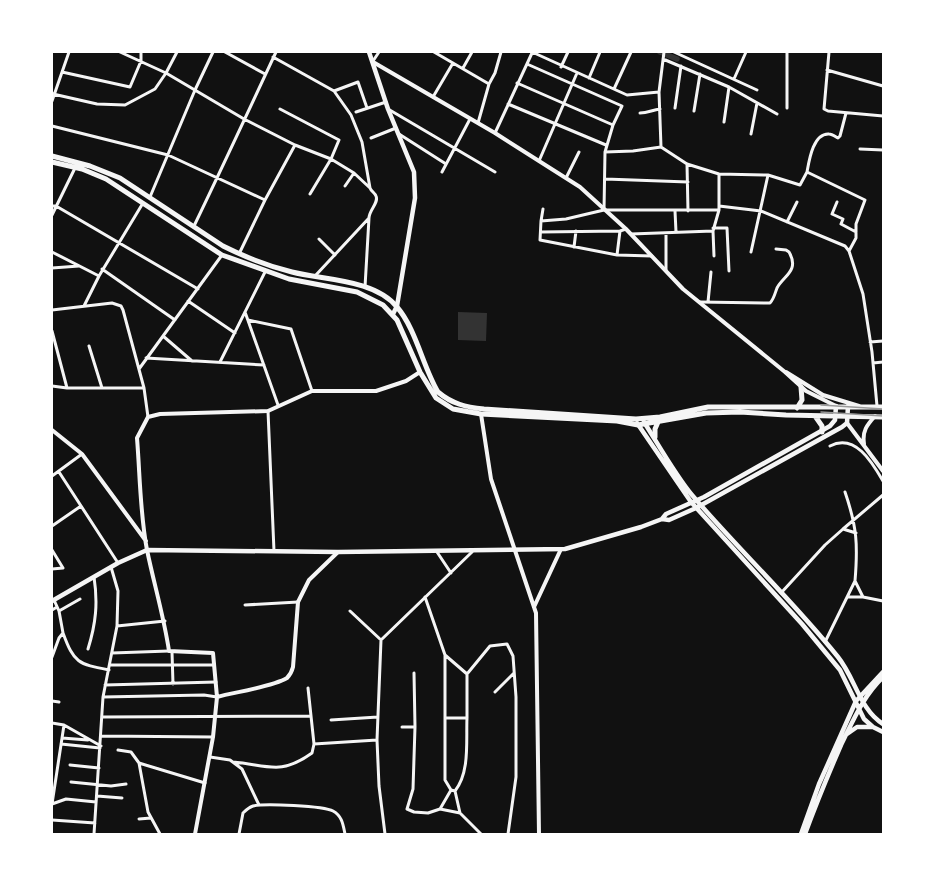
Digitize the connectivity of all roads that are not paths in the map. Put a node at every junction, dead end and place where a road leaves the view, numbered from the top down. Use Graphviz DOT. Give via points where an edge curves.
graph roads {
  1 [pos="69,52"];
  2 [pos="120,52"];
  3 [pos="141,52"];
  4 [pos="177,52"];
  5 [pos="213,52"];
  6 [pos="225,52"];
  7 [pos="276,52"];
  8 [pos="368,52"];
  9 [pos="379,52"];
  10 [pos="434,52"];
  11 [pos="443,52"];
  12 [pos="472,52"];
  13 [pos="501,52"];
  14 [pos="532,52"];
  15 [pos="568,52"];
  16 [pos="600,52"];
  17 [pos="631,52"];
  18 [pos="664,52"];
  19 [pos="674,52"];
  20 [pos="746,52"];
  21 [pos="787,52"];
  22 [pos="829,52"];
  23 [pos="441,56"];
  24 [pos="274,57"];
  25 [pos="664,58"];
  26 [pos="140,61"];
  27 [pos="373,61"];
  28 [pos="453,63"];
  29 [pos="527,64"];
  30 [pos="681,66"];
  31 [pos="561,67"];
  32 [pos="463,68"];
  33 [pos="827,70"];
  34 [pos="62,72"];
  35 [pos="166,73"];
  36 [pos="577,73"];
  37 [pos="265,74"];
  38 [pos="700,74"];
  39 [pos="588,78"];
  40 [pos="734,79"];
  41 [pos="517,83"];
  42 [pos="489,84"];
  43 [pos="572,84"];
  44 [pos="883,86"];
  45 [pos="729,87"];
  46 [pos="614,89"];
  47 [pos="195,90"];
  48 [pos="757,90"];
  49 [pos="334,91"];
  50 [pos="659,92"];
  51 [pos="53,94"];
  52 [pos="433,97"];
  53 [pos="52,101"];
  54 [pos="386,102"];
  55 [pos="758,103"];
  56 [pos="508,104"];
  57 [pos="564,104"];
  58 [pos="367,108"];
  59 [pos="675,108"];
  60 [pos="787,108"];
  61 [pos="280,109"];
  62 [pos="388,109"];
  63 [pos="660,109"];
  64 [pos="694,111"];
  65 [pos="356,112"];
  66 [pos="846,112"];
  67 [pos="640,113"];
  68 [pos="777,114"];
  69 [pos="883,116"];
  70 [pos="244,119"];
  71 [pos="470,119"];
  72 [pos="724,122"];
  73 [pos="478,124"];
  74 [pos="555,125"];
  75 [pos="613,125"];
  76 [pos="52,126"];
  77 [pos="397,131"];
  78 [pos="495,133"];
  79 [pos="751,134"];
  80 [pos="371,138"];
  81 [pos="295,145"];
  82 [pos="606,145"];
  83 [pos="661,147"];
  84 [pos="455,148"];
  85 [pos="860,149"];
  86 [pos="883,150"];
  87 [pos="579,152"];
  88 [pos="605,152"];
  89 [pos="168,155"];
  90 [pos="52,156"];
  91 [pos="331,159"];
  92 [pos="539,161"];
  93 [pos="52,162"];
  94 [pos="446,164"];
  95 [pos="687,164"];
  96 [pos="74,168"];
  97 [pos="442,172"];
  98 [pos="495,172"];
  99 [pos="807,172"];
  100 [pos="354,173"];
  101 [pos="719,174"];
  102 [pos="768,175"];
  103 [pos="217,178"];
  104 [pos="566,178"];
  105 [pos="604,179"];
  106 [pos="688,182"];
  107 [pos="345,186"];
  108 [pos="370,188"];
  109 [pos="310,194"];
  110 [pos="150,197"];
  111 [pos="265,200"];
  112 [pos="797,202"];
  113 [pos="837,202"];
  114 [pos="143,203"];
  115 [pos="54,206"];
  116 [pos="719,206"];
  117 [pos="543,209"];
  118 [pos="604,210"];
  119 [pos="719,210"];
  120 [pos="675,211"];
  121 [pos="688,211"];
  122 [pos="761,211"];
  123 [pos="52,215"];
  124 [pos="369,218"];
  125 [pos="541,221"];
  126 [pos="787,222"];
  127 [pos="194,226"];
  128 [pos="626,230"];
  129 [pos="713,230"];
  130 [pos="576,231"];
  131 [pos="620,231"];
  132 [pos="541,232"];
  133 [pos="676,232"];
  134 [pos="856,232"];
  135 [pos="666,233"];
  136 [pos="631,234"];
  137 [pos="319,239"];
  138 [pos="118,243"];
  139 [pos="574,247"];
  140 [pos="776,249"];
  141 [pos="848,251"];
  142 [pos="52,252"];
  143 [pos="752,252"];
  144 [pos="239,254"];
  145 [pos="222,255"];
  146 [pos="335,255"];
  147 [pos="617,255"];
  148 [pos="652,256"];
  149 [pos="714,256"];
  150 [pos="79,266"];
  151 [pos="52,268"];
  152 [pos="102,269"];
  153 [pos="666,270"];
  154 [pos="729,271"];
  155 [pos="265,272"];
  156 [pos="711,272"];
  157 [pos="99,276"];
  158 [pos="315,276"];
  159 [pos="365,287"];
  160 [pos="198,289"];
  161 [pos="188,302"];
  162 [pos="700,302"];
  163 [pos="708,302"];
  164 [pos="84,306"];
  165 [pos="397,306"];
  166 [pos="52,310"];
  167 [pos="245,312"];
  168 [pos="393,314"];
  169 [pos="175,320"];
  170 [pos="248,320"];
  171 [pos="52,331"];
  172 [pos="235,333"];
  173 [pos="162,336"];
  174 [pos="883,341"];
  175 [pos="870,342"];
  176 [pos="89,346"];
  177 [pos="146,358"];
  178 [pos="192,361"];
  179 [pos="220,362"];
  180 [pos="883,362"];
  181 [pos="873,363"];
  182 [pos="264,365"];
  183 [pos="139,369"];
  184 [pos="420,372"];
  185 [pos="785,372"];
  186 [pos="52,386"];
  187 [pos="801,387"];
  188 [pos="67,388"];
  189 [pos="102,388"];
  190 [pos="144,388"];
  191 [pos="312,391"];
  192 [pos="278,405"];
  193 [pos="836,406"];
  194 [pos="848,406"];
  195 [pos="859,406"];
  196 [pos="880,407"];
  197 [pos="797,408"];
  198 [pos="268,410"];
  199 [pos="481,414"];
  200 [pos="815,416"];
  201 [pos="836,416"];
  202 [pos="847,416"];
  203 [pos="875,416"];
  204 [pos="148,417"];
  205 [pos="883,417"];
  206 [pos="643,419"];
  207 [pos="637,422"];
  208 [pos="658,422"];
  209 [pos="847,423"];
  210 [pos="646,424"];
  211 [pos="52,430"];
  212 [pos="822,432"];
  213 [pos="655,437"];
  214 [pos="864,444"];
  215 [pos="830,446"];
  216 [pos="82,454"];
  217 [pos="883,471"];
  218 [pos="59,472"];
  219 [pos="52,476"];
  220 [pos="883,481"];
  221 [pos="845,492"];
  222 [pos="883,495"];
  223 [pos="697,500"];
  224 [pos="692,503"];
  225 [pos="702,505"];
  226 [pos="81,506"];
  227 [pos="696,508"];
  228 [pos="662,519"];
  229 [pos="854,520"];
  230 [pos="52,526"];
  231 [pos="843,529"];
  232 [pos="856,533"];
  233 [pos="146,541"];
  234 [pos="561,549"];
  235 [pos="52,550"];
  236 [pos="147,550"];
  237 [pos="516,551"];
  238 [pos="274,552"];
  239 [pos="338,552"];
  240 [pos="437,552"];
  241 [pos="472,552"];
  242 [pos="118,563"];
  243 [pos="111,567"];
  244 [pos="52,570"];
  245 [pos="451,573"];
  246 [pos="94,577"];
  247 [pos="855,581"];
  248 [pos="781,593"];
  249 [pos="425,597"];
  250 [pos="848,597"];
  251 [pos="863,597"];
  252 [pos="80,599"];
  253 [pos="53,601"];
  254 [pos="883,601"];
  255 [pos="298,602"];
  256 [pos="245,604"];
  257 [pos="57,607"];
  258 [pos="534,607"];
  259 [pos="52,610"];
  260 [pos="59,611"];
  261 [pos="350,611"];
  262 [pos="165,621"];
  263 [pos="117,626"];
  264 [pos="63,634"];
  265 [pos="381,640"];
  266 [pos="825,642"];
  267 [pos="88,649"];
  268 [pos="171,651"];
  269 [pos="112,653"];
  270 [pos="444,655"];
  271 [pos="52,657"];
  272 [pos="110,665"];
  273 [pos="172,665"];
  274 [pos="214,665"];
  275 [pos="109,670"];
  276 [pos="883,672"];
  277 [pos="514,673"];
  278 [pos="414,674"];
  279 [pos="467,674"];
  280 [pos="883,677"];
  281 [pos="216,682"];
  282 [pos="173,684"];
  283 [pos="105,685"];
  284 [pos="856,686"];
  285 [pos="868,686"];
  286 [pos="308,688"];
  287 [pos="495,692"];
  288 [pos="861,694"];
  289 [pos="103,697"];
  290 [pos="217,697"];
  291 [pos="52,701"];
  292 [pos="856,701"];
  293 [pos="863,701"];
  294 [pos="59,702"];
  295 [pos="859,708"];
  296 [pos="311,716"];
  297 [pos="378,716"];
  298 [pos="102,717"];
  299 [pos="214,717"];
  300 [pos="445,718"];
  301 [pos="467,718"];
  302 [pos="848,719"];
  303 [pos="331,720"];
  304 [pos="853,721"];
  305 [pos="52,723"];
  306 [pos="883,724"];
  307 [pos="64,725"];
  308 [pos="402,727"];
  309 [pos="415,727"];
  310 [pos="873,727"];
  311 [pos="883,732"];
  312 [pos="847,734"];
  313 [pos="101,736"];
  314 [pos="213,737"];
  315 [pos="62,738"];
  316 [pos="90,740"];
  317 [pos="377,740"];
  318 [pos="61,744"];
  319 [pos="314,744"];
  320 [pos="100,747"];
  321 [pos="118,750"];
  322 [pos="210,757"];
  323 [pos="233,762"];
  324 [pos="139,763"];
  325 [pos="70,765"];
  326 [pos="99,768"];
  327 [pos="71,782"];
  328 [pos="205,783"];
  329 [pos="126,784"];
  330 [pos="98,785"];
  331 [pos="450,790"];
  332 [pos="455,791"];
  333 [pos="97,796"];
  334 [pos="122,798"];
  335 [pos="96,802"];
  336 [pos="52,804"];
  337 [pos="259,805"];
  338 [pos="440,809"];
  339 [pos="460,813"];
  340 [pos="151,818"];
  341 [pos="139,819"];
  342 [pos="52,820"];
  343 [pos="95,822"];
  344 [pos="94,834"];
  345 [pos="160,834"];
  346 [pos="195,834"];
  347 [pos="239,834"];
  348 [pos="345,834"];
  349 [pos="385,834"];
  350 [pos="481,834"];
  351 [pos="508,834"];
  352 [pos="539,834"];
  353 [pos="801,834"];
  354 [pos="805,834"];
  1 -- 34 [label="street"];
  2 -- 26 [label="street"];
  3 -- 26 [label="street"];
  4 -- 35 [label="street"];
  5 -- 47 [label="street"];
  6 -- 37 [label="street"];
  7 -- 24 [label="street"];
  8 -- 27 [label="main road"];
  9 -- 27 [label="street"];
  10 -- 23 [label="street"];
  11 -- 23 [label="street"];
  12 -- 32 [label="street"];
  13 -- 42 [label="street"];
  14 -- 29 [label="street"];
  14 -- 31 [label="street"];
  15 -- 31 [label="street"];
  16 -- 39 [label="street"];
  17 -- 46 [label="street"];
  18 -- 25 [label="street"];
  19 -- 40 [label="street"];
  20 -- 40 [label="street"];
  21 -- 60 [label="street"];
  22 -- 33 [label="street"];
  23 -- 28 [label="street"];
  24 -- 37 [label="street"];
  24 -- 49 [label="street"];
  25 -- 30 [label="street"];
  25 -- 50 [label="street"];
  26 -- 34 [label="street" via="130,87"];
  26 -- 35 [label="street"];
  27 -- 52 [label="street"];
  27 -- 54 [label="main road"];
  28 -- 32 [label="street"];
  28 -- 52 [label="street"];
  29 -- 41 [label="street"];
  29 -- 43 [label="street"];
  30 -- 38 [label="street"];
  30 -- 59 [label="street"];
  31 -- 36 [label="street"];
  32 -- 42 [label="street"];
  33 -- 44 [label="street"];
  33 -- 66 [label="street" via="824,109"];
  34 -- 51 [label="street"];
  35 -- 47 [label="street"];
  35 -- 51 [label="street" via="154,90 125,105 98,104"];
  36 -- 39 [label="street"];
  36 -- 43 [label="street"];
  37 -- 70 [label="street"];
  38 -- 45 [label="street"];
  38 -- 64 [label="street"];
  39 -- 46 [label="street"];
  40 -- 48 [label="street"];
  41 -- 56 [label="street"];
  41 -- 57 [label="street"];
  42 -- 73 [label="street"];
  43 -- 57 [label="street"];
  43 -- 75 [label="street" via="622,106"];
  45 -- 55 [label="street"];
  45 -- 72 [label="street"];
  46 -- 50 [label="street" via="627,95"];
  47 -- 70 [label="street"];
  47 -- 89 [label="street"];
  49 -- 58 [label="street" via="358,82"];
  49 -- 108 [label="street" via="351,115 362,142"];
  50 -- 63 [label="street"];
  51 -- 53 [label="street"];
  52 -- 71 [label="street"];
  54 -- 58 [label="street"];
  54 -- 62 [label="main road"];
  55 -- 68 [label="street"];
  55 -- 79 [label="street"];
  56 -- 74 [label="street"];
  56 -- 78 [label="street"];
  57 -- 74 [label="street"];
  57 -- 75 [label="street"];
  58 -- 65 [label="street"];
  61 -- 91 [label="street" via="338,140"];
  62 -- 77 [label="main road"];
  62 -- 84 [label="street"];
  63 -- 67 [label="street"];
  63 -- 83 [label="street"];
  66 -- 69 [label="street"];
  66 -- 99 [label="street" via="838,138 829,134 818,140 812,150"];
  70 -- 81 [label="street"];
  70 -- 103 [label="street"];
  71 -- 73 [label="street"];
  71 -- 84 [label="street"];
  73 -- 78 [label="street"];
  74 -- 82 [label="street"];
  74 -- 92 [label="street"];
  75 -- 82 [label="street"];
  76 -- 89 [label="street"];
  77 -- 80 [label="street"];
  77 -- 94 [label="street"];
  77 -- 165 [label="main road" via="414,172 415,198"];
  78 -- 92 [label="street"];
  81 -- 91 [label="street"];
  81 -- 111 [label="street"];
  82 -- 88 [label="street"];
  83 -- 88 [label="street"];
  83 -- 95 [label="street"];
  84 -- 94 [label="street"];
  84 -- 98 [label="street"];
  85 -- 86 [label="street"];
  87 -- 104 [label="street"];
  88 -- 105 [label="street"];
  89 -- 103 [label="street"];
  89 -- 110 [label="street"];
  90 -- 110 [label="main road" via="105,170"];
  91 -- 100 [label="street"];
  91 -- 109 [label="street"];
  92 -- 104 [label="street"];
  93 -- 96 [label="main road"];
  94 -- 97 [label="street"];
  95 -- 101 [label="street"];
  95 -- 106 [label="street"];
  96 -- 114 [label="main road" via="106,180"];
  96 -- 115 [label="street"];
  99 -- 102 [label="street" via="800,185"];
  99 -- 134 [label="street" via="865,200 856,224"];
  100 -- 107 [label="street"];
  100 -- 108 [label="street"];
  101 -- 102 [label="street"];
  101 -- 116 [label="street"];
  102 -- 122 [label="street"];
  103 -- 111 [label="street"];
  103 -- 127 [label="street"];
  104 -- 118 [label="street" via="580,187"];
  105 -- 106 [label="street"];
  105 -- 118 [label="street"];
  106 -- 121 [label="street"];
  108 -- 124 [label="street" via="377,201 369,212"];
  110 -- 127 [label="main road"];
  111 -- 144 [label="street"];
  112 -- 126 [label="street"];
  113 -- 134 [label="street" via="832,214 843,219 841,224"];
  114 -- 138 [label="street"];
  114 -- 145 [label="main road"];
  115 -- 123 [label="street"];
  115 -- 138 [label="street"];
  116 -- 119 [label="street"];
  116 -- 122 [label="street"];
  117 -- 125 [label="street"];
  118 -- 120 [label="street"];
  118 -- 125 [label="street" via="566,219"];
  118 -- 128 [label="street"];
  119 -- 121 [label="street"];
  119 -- 129 [label="street"];
  120 -- 121 [label="street"];
  120 -- 133 [label="street"];
  122 -- 126 [label="street"];
  122 -- 143 [label="street"];
  124 -- 146 [label="street"];
  124 -- 159 [label="street"];
  125 -- 132 [label="street"];
  126 -- 141 [label="street" via="845,246"];
  127 -- 144 [label="main road"];
  128 -- 131 [label="street"];
  128 -- 136 [label="street"];
  129 -- 133 [label="street"];
  129 -- 149 [label="street"];
  129 -- 154 [label="street" via="727,228"];
  130 -- 131 [label="street"];
  130 -- 132 [label="street"];
  130 -- 139 [label="street"];
  131 -- 147 [label="street"];
  132 -- 139 [label="street" via="540,240"];
  133 -- 135 [label="street"];
  134 -- 141 [label="street" via="856,238"];
  135 -- 136 [label="street"];
  135 -- 153 [label="street"];
  136 -- 148 [label="street"];
  137 -- 146 [label="street"];
  138 -- 152 [label="street"];
  138 -- 160 [label="street"];
  139 -- 147 [label="street"];
  140 -- 163 [label="street" via="789,252 791,267 790,275 778,286 770,303"];
  141 -- 175 [label="street" via="863,294"];
  142 -- 150 [label="street"];
  144 -- 158 [label="main road" via="291,272"];
  145 -- 155 [label="main road"];
  145 -- 160 [label="street"];
  146 -- 158 [label="street"];
  147 -- 148 [label="street"];
  148 -- 153 [label="street"];
  150 -- 151 [label="street"];
  150 -- 157 [label="street"];
  152 -- 157 [label="street"];
  152 -- 169 [label="street"];
  153 -- 162 [label="street"];
  155 -- 167 [label="street"];
  155 -- 168 [label="main road" via="357,292 382,304"];
  156 -- 163 [label="street"];
  157 -- 164 [label="street"];
  158 -- 159 [label="main road" via="357,283"];
  159 -- 165 [label="main road"];
  160 -- 161 [label="street"];
  161 -- 169 [label="street"];
  161 -- 172 [label="street"];
  162 -- 163 [label="street"];
  162 -- 185 [label="street"];
  164 -- 166 [label="street"];
  164 -- 183 [label="street" via="112,303 120,306"];
  165 -- 168 [label="main road"];
  165 -- 207 [label="main road" via="414,337 438,392 454,402 466,407"];
  167 -- 170 [label="street"];
  167 -- 172 [label="street"];
  168 -- 184 [label="main road"];
  169 -- 173 [label="street"];
  170 -- 182 [label="street"];
  170 -- 191 [label="street" via="291,329"];
  171 -- 188 [label="street"];
  172 -- 179 [label="street"];
  173 -- 177 [label="street"];
  173 -- 178 [label="street"];
  174 -- 175 [label="street"];
  175 -- 181 [label="street"];
  176 -- 189 [label="street"];
  177 -- 178 [label="street"];
  177 -- 183 [label="street"];
  178 -- 179 [label="street"];
  179 -- 182 [label="street"];
  180 -- 181 [label="street"];
  181 -- 196 [label="street"];
  182 -- 192 [label="street"];
  183 -- 190 [label="street"];
  184 -- 191 [label="street" via="406,381 376,391"];
  184 -- 199 [label="main road" via="428,388 444,404 460,411"];
  185 -- 187 [label="street"];
  185 -- 195 [label="street" via="823,395"];
  186 -- 188 [label="street"];
  187 -- 193 [label="street" via="817,398"];
  187 -- 197 [label="main road" via="802,400"];
  188 -- 189 [label="street"];
  189 -- 190 [label="street"];
  190 -- 204 [label="street"];
  191 -- 192 [label="street"];
  192 -- 198 [label="street"];
  193 -- 194 [label="main road"];
  193 -- 197 [label="main road"];
  193 -- 201 [label="main road"];
  194 -- 195 [label="main road"];
  194 -- 202 [label="main road"];
  195 -- 196 [label="main road"];
  197 -- 206 [label="main road" via="708,407"];
  198 -- 204 [label="street" via="174,413"];
  198 -- 238 [label="street"];
  199 -- 207 [label="main road"];
  199 -- 237 [label="street" via="491,479"];
  200 -- 201 [label="main road"];
  200 -- 208 [label="main road" via="726,412"];
  200 -- 212 [label="main road" via="820,420"];
  201 -- 202 [label="main road"];
  201 -- 212 [label="main road" via="830,426"];
  202 -- 203 [label="main road"];
  202 -- 209 [label="main road"];
  203 -- 205 [label="main road"];
  203 -- 214 [label="street" via="866,426"];
  204 -- 233 [label="street" via="137,438"];
  206 -- 207 [label="main road"];
  206 -- 210 [label="main road"];
  207 -- 210 [label="main road"];
  207 -- 224 [label="main road"];
  208 -- 210 [label="main road"];
  208 -- 213 [label="main road"];
  209 -- 214 [label="street"];
  209 -- 225 [label="main road"];
  210 -- 213 [label="main road"];
  211 -- 216 [label="street"];
  212 -- 223 [label="main road"];
  213 -- 223 [label="main road"];
  214 -- 217 [label="street"];
  215 -- 220 [label="street" via="838,442 848,442 856,447 867,457"];
  216 -- 218 [label="street"];
  216 -- 233 [label="street"];
  218 -- 219 [label="street"];
  218 -- 226 [label="street"];
  221 -- 229 [label="street"];
  222 -- 229 [label="street"];
  223 -- 224 [label="main road"];
  223 -- 225 [label="main road"];
  224 -- 227 [label="main road"];
  224 -- 228 [label="main road" via="666,514"];
  225 -- 227 [label="main road"];
  225 -- 248 [label="main road"];
  226 -- 230 [label="street"];
  226 -- 242 [label="street"];
  227 -- 228 [label="main road" via="669,520"];
  227 -- 292 [label="main road" via="802,624 840,670"];
  228 -- 234 [label="main road"];
  229 -- 231 [label="street"];
  229 -- 232 [label="street"];
  231 -- 232 [label="street"];
  231 -- 248 [label="street"];
  232 -- 247 [label="street" via="858,553"];
  233 -- 236 [label="street"];
  234 -- 237 [label="main road"];
  234 -- 258 [label="street"];
  235 -- 244 [label="street" via="63,568"];
  236 -- 238 [label="main road"];
  236 -- 242 [label="main road"];
  236 -- 262 [label="street"];
  237 -- 241 [label="main road"];
  237 -- 258 [label="street"];
  238 -- 239 [label="main road"];
  239 -- 240 [label="main road"];
  239 -- 255 [label="street" via="309,580"];
  240 -- 241 [label="main road"];
  240 -- 245 [label="street"];
  241 -- 245 [label="street"];
  242 -- 243 [label="main road"];
  243 -- 246 [label="main road"];
  243 -- 263 [label="street" via="118,591"];
  245 -- 249 [label="street"];
  246 -- 253 [label="main road"];
  246 -- 267 [label="street" via="98,597 96,623"];
  247 -- 250 [label="street"];
  247 -- 251 [label="street"];
  248 -- 266 [label="main road"];
  249 -- 265 [label="street"];
  249 -- 270 [label="street"];
  250 -- 251 [label="street"];
  250 -- 266 [label="street"];
  251 -- 254 [label="street"];
  252 -- 260 [label="street"];
  253 -- 257 [label="street"];
  255 -- 256 [label="street"];
  255 -- 290 [label="street" via="291,674 270,684"];
  257 -- 259 [label="street"];
  257 -- 260 [label="street"];
  258 -- 352 [label="street"];
  260 -- 264 [label="street"];
  261 -- 265 [label="street"];
  262 -- 263 [label="street"];
  262 -- 268 [label="street"];
  263 -- 269 [label="street"];
  264 -- 271 [label="street"];
  264 -- 275 [label="street" via="73,657 81,663"];
  265 -- 297 [label="street"];
  266 -- 284 [label="main road" via="840,658"];
  268 -- 269 [label="street"];
  268 -- 273 [label="street"];
  268 -- 274 [label="street" via="213,652"];
  269 -- 272 [label="street"];
  270 -- 279 [label="street"];
  270 -- 300 [label="street"];
  272 -- 273 [label="street"];
  272 -- 275 [label="street"];
  273 -- 274 [label="street"];
  273 -- 282 [label="street"];
  274 -- 281 [label="street"];
  275 -- 283 [label="street"];
  276 -- 285 [label="main road"];
  277 -- 279 [label="street" via="513,656 507,644 490,646"];
  277 -- 287 [label="street"];
  277 -- 351 [label="street" via="516,777"];
  278 -- 309 [label="street"];
  279 -- 301 [label="street"];
  280 -- 293 [label="main road"];
  281 -- 282 [label="street"];
  281 -- 290 [label="street"];
  282 -- 283 [label="street"];
  283 -- 289 [label="street"];
  284 -- 285 [label="main road"];
  284 -- 288 [label="main road"];
  285 -- 288 [label="main road"];
  286 -- 296 [label="street"];
  288 -- 292 [label="main road"];
  288 -- 293 [label="main road"];
  289 -- 290 [label="street"];
  289 -- 298 [label="street"];
  290 -- 299 [label="street"];
  291 -- 294 [label="street"];
  292 -- 295 [label="main road"];
  292 -- 302 [label="main road"];
  293 -- 295 [label="main road"];
  293 -- 306 [label="main road" via="872,715"];
  295 -- 304 [label="main road"];
  295 -- 310 [label="main road" via="864,719"];
  296 -- 299 [label="street"];
  296 -- 319 [label="street"];
  297 -- 303 [label="street"];
  297 -- 317 [label="street"];
  298 -- 299 [label="street"];
  298 -- 313 [label="street"];
  299 -- 314 [label="street"];
  300 -- 301 [label="street"];
  300 -- 331 [label="street" via="445,780"];
  301 -- 332 [label="street" via="466,758 462,782"];
  302 -- 304 [label="main road" via="851,718"];
  302 -- 353 [label="main road" via="819,784"];
  304 -- 312 [label="main road"];
  305 -- 307 [label="street"];
  307 -- 315 [label="street"];
  307 -- 316 [label="street"];
  308 -- 309 [label="street"];
  309 -- 338 [label="street" via="413,789 407,808 414,812 428,813"];
  310 -- 311 [label="main road"];
  310 -- 312 [label="main road" via="857,727"];
  312 -- 354 [label="main road" via="821,789"];
  313 -- 314 [label="street"];
  313 -- 320 [label="street"];
  314 -- 322 [label="street"];
  315 -- 316 [label="street"];
  315 -- 318 [label="street"];
  316 -- 320 [label="street"];
  317 -- 319 [label="street"];
  317 -- 349 [label="street"];
  318 -- 320 [label="street"];
  318 -- 336 [label="street"];
  319 -- 323 [label="street" via="312,753 285,767 274,768"];
  320 -- 326 [label="street"];
  321 -- 324 [label="street" via="131,752"];
  322 -- 323 [label="street"];
  322 -- 328 [label="street"];
  323 -- 337 [label="street" via="242,769"];
  324 -- 328 [label="street"];
  324 -- 340 [label="street"];
  325 -- 326 [label="street"];
  326 -- 330 [label="street"];
  327 -- 330 [label="street"];
  328 -- 346 [label="street"];
  329 -- 330 [label="street"];
  330 -- 333 [label="street"];
  331 -- 332 [label="street"];
  331 -- 338 [label="street"];
  332 -- 339 [label="street"];
  333 -- 334 [label="street"];
  333 -- 335 [label="street"];
  335 -- 336 [label="street" via="66,799"];
  335 -- 343 [label="street"];
  337 -- 347 [label="street" via="252,806 243,813"];
  337 -- 348 [label="street" via="332,810 342,818"];
  338 -- 339 [label="street"];
  339 -- 350 [label="street"];
  340 -- 341 [label="street"];
  340 -- 345 [label="street"];
  342 -- 343 [label="street"];
  343 -- 344 [label="street"];
}
